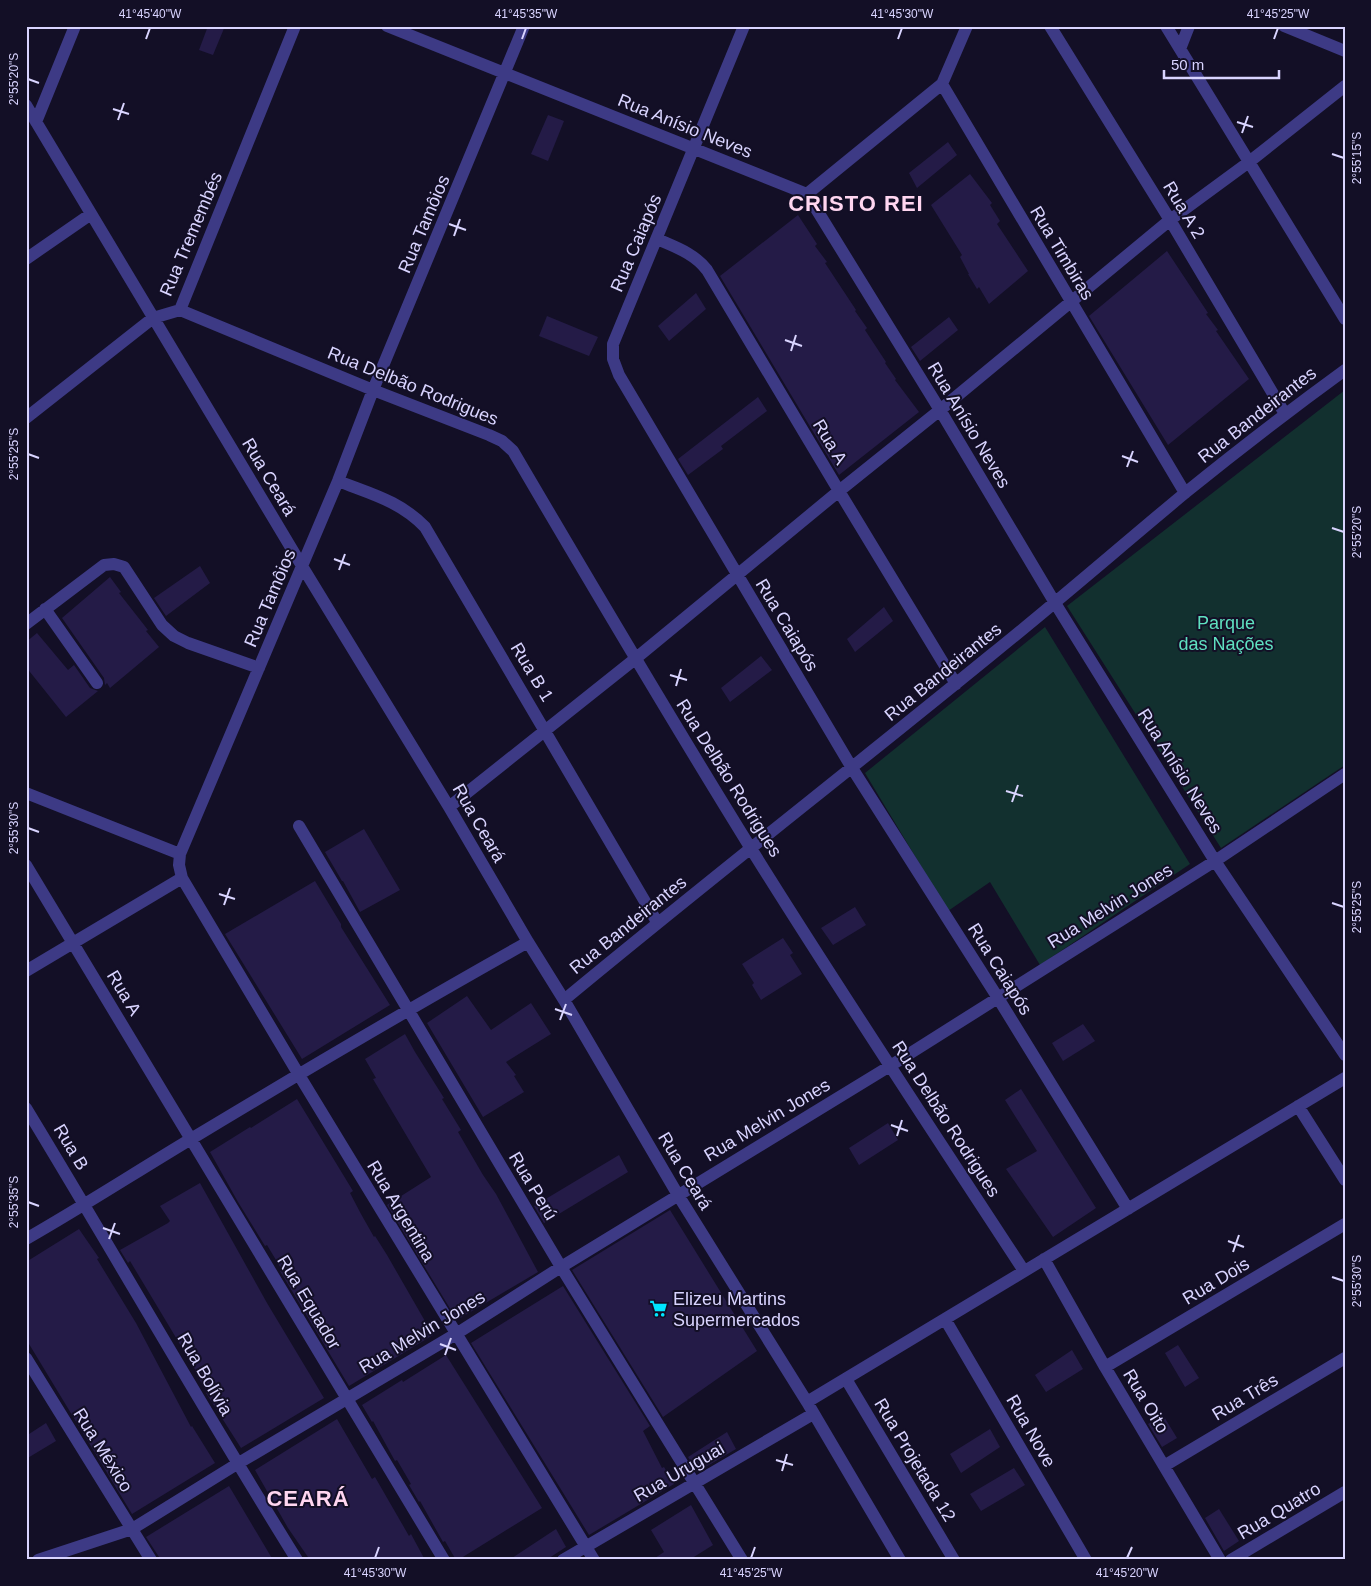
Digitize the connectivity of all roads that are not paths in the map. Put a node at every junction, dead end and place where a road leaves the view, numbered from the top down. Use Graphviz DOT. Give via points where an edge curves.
graph roads {
  1 [pos="75,26"];
  2 [pos="296,26"];
  3 [pos="388,26"];
  4 [pos="524,26"];
  5 [pos="744,26"];
  6 [pos="967,26"];
  7 [pos="1050,26"];
  8 [pos="1166,26"];
  9 [pos="1189,26"];
  10 [pos="1284,26"];
  11 [pos="1180,49"];
  12 [pos="1345,51"];
  13 [pos="506,73"];
  14 [pos="942,84"];
  15 [pos="1345,86"];
  16 [pos="26,105"];
  17 [pos="36,122"];
  18 [pos="694,149"];
  19 [pos="1249,162"];
  20 [pos="807,194"];
  21 [pos="91,214"];
  22 [pos="1170,220"];
  23 [pos="657,238"];
  24 [pos="26,259"];
  25 [pos="1071,302"];
  26 [pos="180,310"];
  27 [pos="154,318"];
  28 [pos="1345,319"];
  29 [pos="1345,370"];
  30 [pos="373,390"];
  31 [pos="940,410"];
  32 [pos="1285,414"];
  33 [pos="26,418"];
  34 [pos="338,481"];
  35 [pos="839,491"];
  36 [pos="1185,494"];
  37 [pos="302,566"];
  38 [pos="737,576"];
  39 [pos="1055,603"];
  40 [pos="45,610"];
  41 [pos="26,624"];
  42 [pos="635,660"];
  43 [pos="260,668"];
  44 [pos="97,683"];
  45 [pos="956,684"];
  46 [pos="546,730"];
  47 [pos="852,768"];
  48 [pos="1345,774"];
  49 [pos="26,793"];
  50 [pos="449,807"];
  51 [pos="299,826"];
  52 [pos="752,849"];
  53 [pos="180,854"];
  54 [pos="1215,860"];
  55 [pos="26,865"];
  56 [pos="182,878"];
  57 [pos="657,922"];
  58 [pos="73,942"];
  59 [pos="528,942"];
  60 [pos="26,971"];
  61 [pos="998,998"];
  62 [pos="564,1000"];
  63 [pos="408,1010"];
  64 [pos="1345,1054"];
  65 [pos="890,1066"];
  66 [pos="299,1075"];
  67 [pos="1345,1078"];
  68 [pos="1298,1106"];
  69 [pos="26,1108"];
  70 [pos="191,1139"];
  71 [pos="1345,1180"];
  72 [pos="678,1195"];
  73 [pos="85,1205"];
  74 [pos="1128,1209"];
  75 [pos="1345,1224"];
  76 [pos="26,1239"];
  77 [pos="1044,1259"];
  78 [pos="561,1267"];
  79 [pos="1024,1271"];
  80 [pos="945,1319"];
  81 [pos="456,1334"];
  82 [pos="26,1358"];
  83 [pos="1345,1358"];
  84 [pos="1105,1367"];
  85 [pos="846,1379"];
  86 [pos="346,1399"];
  87 [pos="807,1402"];
  88 [pos="813,1414"];
  89 [pos="238,1464"];
  90 [pos="1164,1466"];
  91 [pos="694,1483"];
  92 [pos="1345,1492"];
  93 [pos="132,1529"];
  94 [pos="586,1546"];
  95 [pos="38,1560"];
  96 [pos="151,1560"];
  97 [pos="297,1560"];
  98 [pos="444,1560"];
  99 [pos="563,1560"];
  100 [pos="594,1560"];
  101 [pos="742,1560"];
  102 [pos="900,1560"];
  103 [pos="954,1560"];
  104 [pos="1086,1560"];
  105 [pos="1220,1560"];
  106 [pos="1231,1560"];
  1 -- 17 [label="street"];
  2 -- 26 [label="street, Rua Tremembés"];
  3 -- 13 [label="street, Rua Anísio Neves"];
  4 -- 13 [label="street, Rua Tamôios"];
  5 -- 18 [label="street, Rua Caiapós"];
  6 -- 14 [label="street"];
  7 -- 22 [label="street, Rua A 2"];
  8 -- 11 [label="street"];
  9 -- 11 [label="street"];
  10 -- 12 [label="street"];
  11 -- 19 [label="street"];
  13 -- 18 [label="street, Rua Anísio Neves"];
  13 -- 30 [label="street, Rua Tamôios"];
  14 -- 20 [label="street"];
  14 -- 25 [label="street, Rua Timbiras"];
  15 -- 19 [label="street"];
  16 -- 17 [label="street, Rua Ceará"];
  17 -- 21 [label="street, Rua Ceará"];
  18 -- 20 [label="street, Rua Anísio Neves"];
  18 -- 23 [label="street, Rua Caiapós"];
  19 -- 22 [label="street"];
  19 -- 28 [label="street"];
  20 -- 31 [label="street, Rua Anísio Neves"];
  21 -- 24 [label="street"];
  21 -- 27 [label="street, Rua Ceará"];
  22 -- 25 [label="street"];
  22 -- 32 [label="street, Rua A 2"];
  23 -- 35 [label="street, Rua A" via="692,255 708,270"];
  23 -- 38 [label="street, Rua Caiapós" via="613,344 613,358 619,375"];
  25 -- 31 [label="street"];
  25 -- 36 [label="street, Rua Timbiras"];
  26 -- 27 [label="street, Rua Tremembés"];
  26 -- 30 [label="street, Rua Delbão Rodrigues"];
  27 -- 33 [label="street, Rua Tremembés"];
  27 -- 37 [label="street, Rua Ceará"];
  29 -- 32 [label="street, Rua Bandeirantes"];
  30 -- 34 [label="street, Rua Tamôios"];
  30 -- 42 [label="street, Rua Delbão Rodrigues" via="489,435 514,451"];
  31 -- 35 [label="street"];
  31 -- 39 [label="street, Rua Anísio Neves"];
  32 -- 36 [label="street, Rua Bandeirantes"];
  34 -- 37 [label="street, Rua Tamôios"];
  34 -- 46 [label="street, Rua B 1" via="396,504 425,526"];
  35 -- 38 [label="street"];
  35 -- 45 [label="street, Rua A"];
  36 -- 39 [label="street, Rua Bandeirantes"];
  37 -- 43 [label="street, Rua Tamôios"];
  37 -- 50 [label="street, Rua Ceará"];
  38 -- 42 [label="street"];
  38 -- 47 [label="street, Rua Caiapós"];
  39 -- 45 [label="street, Rua Bandeirantes"];
  39 -- 54 [label="street, Rua Anísio Neves"];
  40 -- 41 [label="street"];
  40 -- 43 [label="street" via="104,564 114,564 124,567 162,625 174,636"];
  40 -- 44 [label="street"];
  42 -- 46 [label="street"];
  42 -- 52 [label="street, Rua Delbão Rodrigues"];
  43 -- 53 [label="street, Rua Tamôios"];
  45 -- 47 [label="street, Rua Bandeirantes"];
  46 -- 50 [label="street"];
  46 -- 57 [label="street, Rua B 1"];
  47 -- 52 [label="street, Rua Bandeirantes"];
  47 -- 61 [label="street, Rua Caiapós"];
  48 -- 54 [label="street, Rua Melvin Jones"];
  49 -- 53 [label="street"];
  50 -- 59 [label="street, Rua Ceará"];
  51 -- 63 [label="street, Rua Perú"];
  52 -- 57 [label="street, Rua Bandeirantes"];
  52 -- 65 [label="street, Rua Delbão Rodrigues"];
  53 -- 56 [label="street, Rua Tamôios"];
  54 -- 61 [label="street, Rua Melvin Jones"];
  54 -- 64 [label="street, Rua Anísio Neves"];
  55 -- 58 [label="street, Rua A"];
  56 -- 58 [label="street"];
  56 -- 66 [label="street, Rua Argentina"];
  57 -- 62 [label="street, Rua Bandeirantes"];
  58 -- 60 [label="street"];
  58 -- 70 [label="street, Rua A"];
  59 -- 62 [label="street, Rua Ceará"];
  59 -- 63 [label="street"];
  61 -- 65 [label="street, Rua Melvin Jones"];
  61 -- 74 [label="street, Rua Caiapós"];
  62 -- 72 [label="street, Rua Ceará"];
  63 -- 66 [label="street"];
  63 -- 78 [label="street, Rua Perú"];
  65 -- 72 [label="street, Rua Melvin Jones"];
  65 -- 79 [label="street, Rua Delbão Rodrigues"];
  66 -- 70 [label="street"];
  66 -- 81 [label="street, Rua Argentina"];
  67 -- 68 [label="street"];
  68 -- 71 [label="street"];
  68 -- 74 [label="street"];
  69 -- 73 [label="street, Rua B"];
  70 -- 73 [label="street"];
  70 -- 86 [label="street, Rua Equador"];
  72 -- 78 [label="street, Rua Melvin Jones"];
  72 -- 87 [label="street, Rua Ceará"];
  73 -- 76 [label="street"];
  73 -- 89 [label="street, Rua Bolívia"];
  74 -- 77 [label="street"];
  75 -- 84 [label="street, Rua Dois"];
  77 -- 79 [label="street"];
  77 -- 84 [label="street, Rua Oito"];
  78 -- 81 [label="street, Rua Melvin Jones"];
  78 -- 91 [label="street, Rua Perú"];
  79 -- 80 [label="street"];
  80 -- 85 [label="street"];
  80 -- 104 [label="street, Rua Nove"];
  81 -- 86 [label="street, Rua Melvin Jones"];
  81 -- 94 [label="street, Rua Argentina"];
  82 -- 93 [label="street, Rua México"];
  83 -- 90 [label="street, Rua Três"];
  84 -- 90 [label="street, Rua Oito"];
  85 -- 87 [label="street"];
  85 -- 103 [label="street, Rua Projetada 12"];
  86 -- 89 [label="street, Rua Melvin Jones"];
  86 -- 98 [label="street, Rua Equador"];
  87 -- 88 [label="street, Rua Ceará"];
  88 -- 91 [label="street, Rua Uruguai"];
  88 -- 102 [label="street, Rua Ceará"];
  89 -- 93 [label="street, Rua Melvin Jones"];
  89 -- 97 [label="street, Rua Bolívia"];
  90 -- 105 [label="street, Rua Oito"];
  91 -- 94 [label="street, Rua Uruguai"];
  91 -- 101 [label="street, Rua Perú"];
  92 -- 106 [label="street, Rua Quatro"];
  93 -- 95 [label="street, Rua Melvin Jones"];
  93 -- 96 [label="street, Rua México"];
  94 -- 99 [label="street, Rua Uruguai"];
  94 -- 100 [label="street, Rua Argentina"];
}
